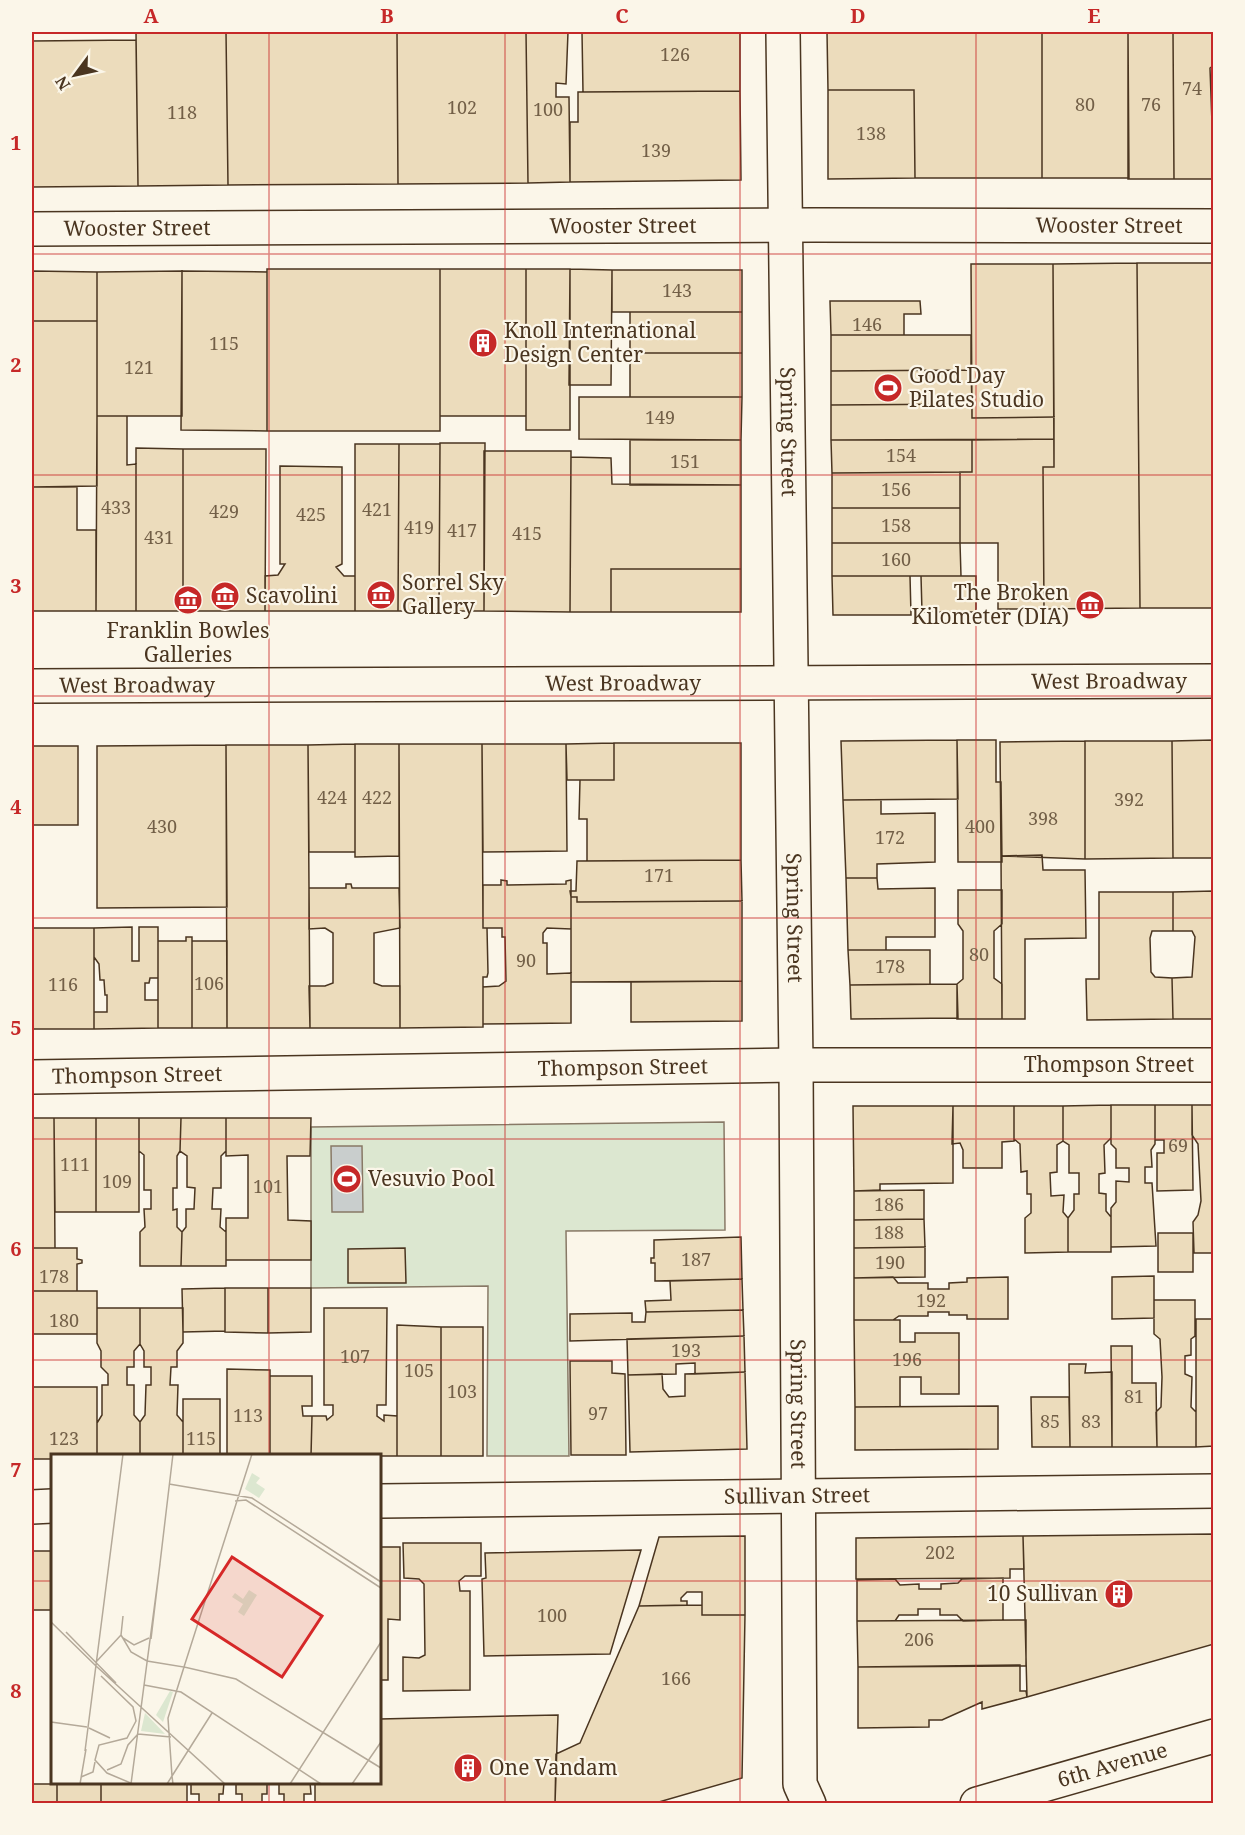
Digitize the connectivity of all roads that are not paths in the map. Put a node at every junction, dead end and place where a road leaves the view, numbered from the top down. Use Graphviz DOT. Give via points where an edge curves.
graph roads {
  1 [pos="783,32"];
  2 [pos="784,225"];
  3 [pos="1214,226"];
  4 [pos="32,229"];
  5 [pos="1214,681"];
  6 [pos="790,682"];
  7 [pos="32,686"];
  8 [pos="796,1065"];
  9 [pos="1214,1065"];
  10 [pos="32,1077"];
  11 [pos="1214,1491"];
  12 [pos="797,1494"];
  13 [pos="381,1501"];
  14 [pos="51,1506"];
  15 [pos="32,1507"];
  16 [pos="1214,1736"];
  17 [pos="809,1803"];
  18 [pos="977,1803"];
  1 -- 2 [label="street, Spring Street"];
  2 -- 3 [label="street, Wooster Street"];
  2 -- 4 [label="street, Wooster Street"];
  2 -- 6 [label="street, Spring Street"];
  5 -- 6 [label="street, West Broadway"];
  6 -- 7 [label="street, West Broadway"];
  6 -- 8 [label="street, Spring Street"];
  8 -- 9 [label="street, Thompson Street"];
  8 -- 10 [label="street, Thompson Street"];
  8 -- 12 [label="street, Spring Street"];
  11 -- 12 [label="street, Sullivan Street"];
  12 -- 13 [label="street, Sullivan Street"];
  12 -- 17 [label="street, Spring Street" via="800,1784"];
  14 -- 15 [label="street"];
  16 -- 18 [label="street, 6th Avenue"];
}
